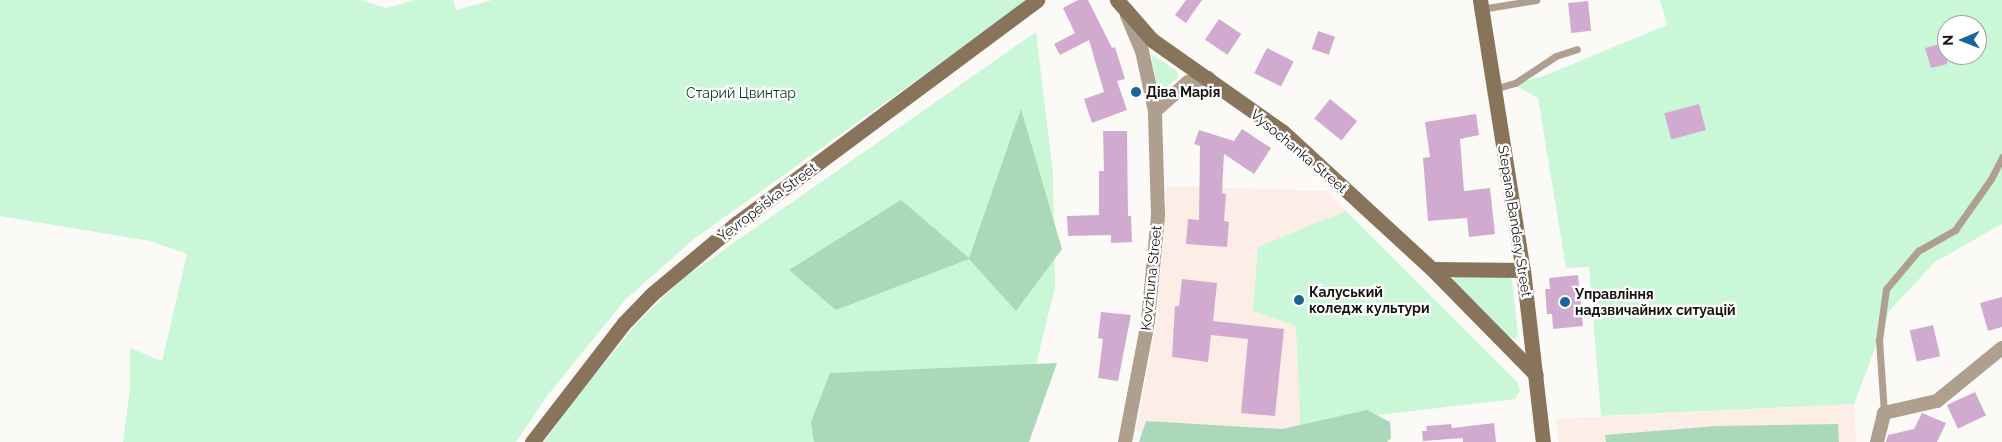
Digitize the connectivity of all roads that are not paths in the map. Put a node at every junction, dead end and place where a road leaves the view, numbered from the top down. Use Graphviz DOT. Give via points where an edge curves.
graph roads {
  1 [pos="1037,0"];
  2 [pos="1536,0"];
  3 [pos="1121,1"];
  4 [pos="1480,4"];
  5 [pos="1577,49"];
  6 [pos="1209,78"];
  7 [pos="1494,89"];
  8 [pos="1155,111"];
  9 [pos="2002,157"];
  10 [pos="1432,269"];
  11 [pos="1523,270"];
  12 [pos="2002,348"];
  13 [pos="1536,375"];
  14 [pos="1884,413"];
  15 [pos="532,442"];
  16 [pos="1125,442"];
  17 [pos="1543,442"];
  18 [pos="1877,442"];
  1 -- 15 [label="street, Yevropeiska Street" via="738,223 652,294 624,323"];
  2 -- 4 [label="lane"];
  3 -- 6 [label="street, Vysochanka Street" via="1152,40"];
  3 -- 8 [label="street, Kovzhuna Street" via="1142,51"];
  4 -- 7 [label="street, Stepana Bandery Street"];
  5 -- 7 [label="lane" via="1556,56 1515,83"];
  6 -- 8 [label="street" via="1188,82"];
  6 -- 10 [label="street, Vysochanka Street" via="1283,132"];
  7 -- 11 [label="street, Stepana Bandery Street"];
  8 -- 16 [label="street, Kovzhuna Street" via="1158,214 1148,321"];
  9 -- 14 [label="lane" via="1991,180 1955,230 1918,251 1886,289 1879,340"];
  10 -- 11 [label="street"];
  10 -- 13 [label="street, Vysochanka Street"];
  11 -- 13 [label="street, Stepana Bandery Street"];
  12 -- 14 [label="street" via="1937,401"];
  13 -- 17 [label="street, Stepana Bandery Street"];
  14 -- 18 [label="street"];
}
